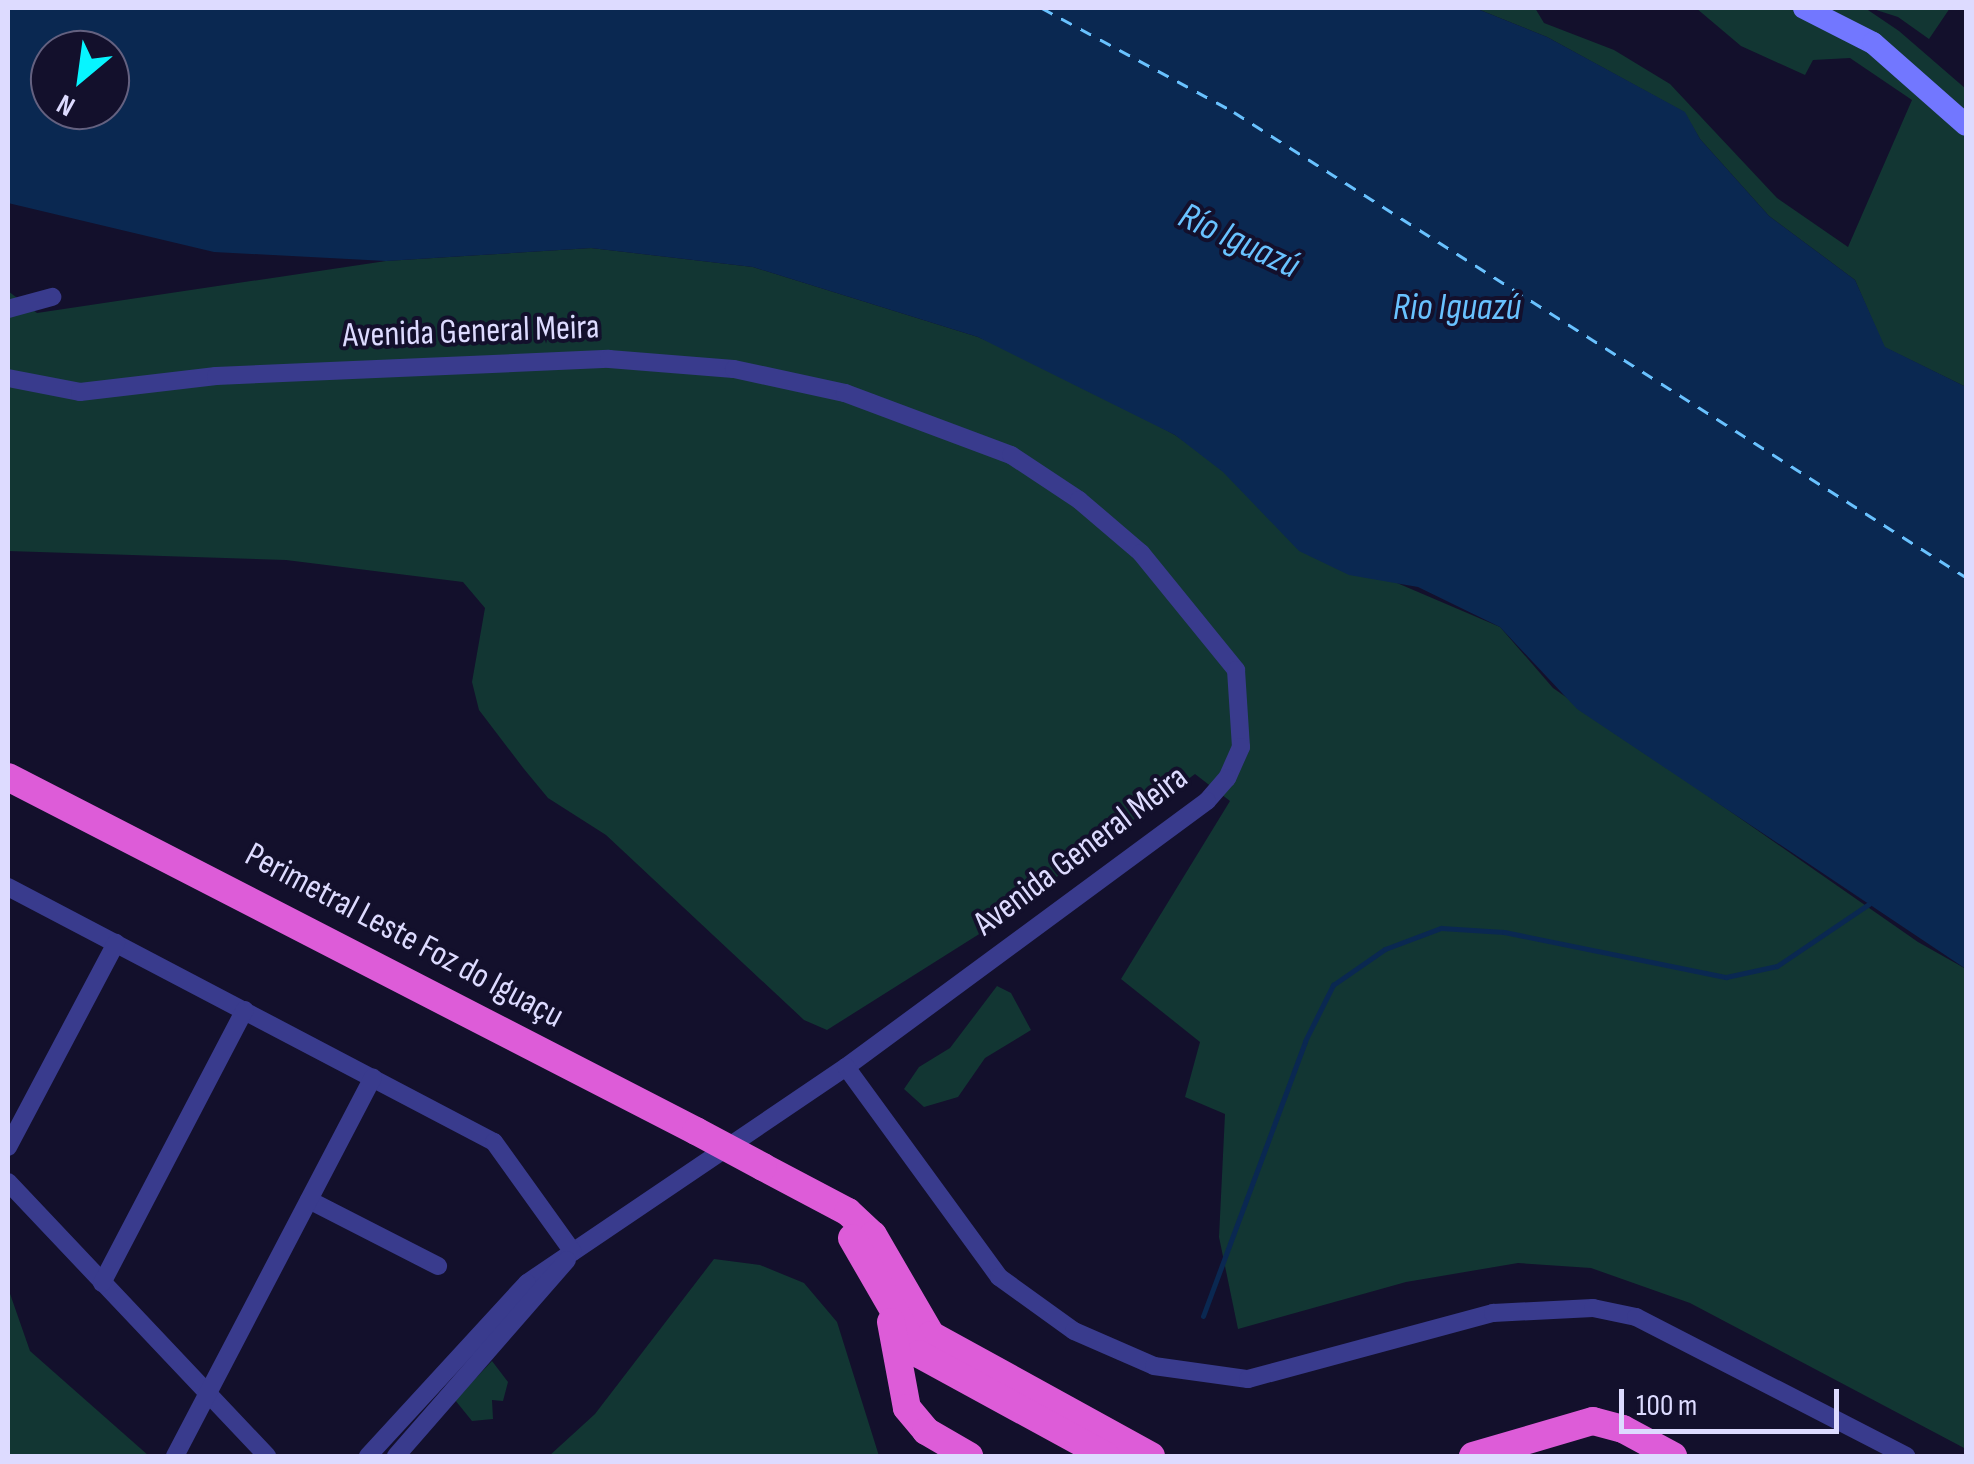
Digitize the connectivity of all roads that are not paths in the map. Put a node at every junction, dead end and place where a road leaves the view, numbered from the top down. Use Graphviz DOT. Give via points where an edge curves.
graph roads {
  1 [pos="1814,10"];
  2 [pos="1966,125"];
  3 [pos="52,298"];
  4 [pos="8,309"];
  5 [pos="8,378"];
  6 [pos="8,777"];
  7 [pos="8,888"];
  8 [pos="116,943"];
  9 [pos="244,1010"];
  10 [pos="846,1067"];
  11 [pos="373,1078"];
  12 [pos="8,1147"];
  13 [pos="8,1182"];
  14 [pos="808,1190"];
  15 [pos="309,1200"];
  16 [pos="573,1252"];
  17 [pos="438,1266"];
  18 [pos="102,1284"];
  19 [pos="888,1305"];
  20 [pos="208,1395"];
  21 [pos="175,1456"];
  22 [pos="267,1456"];
  23 [pos="368,1456"];
  24 [pos="396,1456"];
  25 [pos="969,1456"];
  26 [pos="1106,1456"];
  27 [pos="1151,1456"];
  28 [pos="1473,1456"];
  29 [pos="1673,1456"];
  30 [pos="1906,1456"];
  1 -- 2 [label="main road" via="1872,43"];
  3 -- 4 [label="street"];
  5 -- 10 [label="street, Avenida General Meira" via="80,392 377,366 608,359 734,368 845,393 946,427 1011,455 1079,500 1154,568 1236,670 1241,747 1228,778 1207,801"];
  6 -- 14 [label="highway, Perimetral Leste Foz do Iguaçu, bridge"];
  7 -- 8 [label="street"];
  8 -- 9 [label="street"];
  8 -- 12 [label="street"];
  9 -- 11 [label="street"];
  9 -- 18 [label="street"];
  10 -- 16 [label="street, Avenida General Meira"];
  10 -- 30 [label="street" via="999,1277 1074,1331 1154,1366 1248,1379 1493,1313 1592,1308 1636,1317"];
  11 -- 15 [label="street"];
  11 -- 16 [label="street" via="494,1142"];
  13 -- 18 [label="street"];
  14 -- 19 [label="highway" via="848,1232"];
  14 -- 27 [label="highway" via="873,1235 931,1335"];
  15 -- 17 [label="street"];
  15 -- 20 [label="street"];
  16 -- 23 [label="street, Avenida General Meira" via="504,1302"];
  16 -- 24 [label="street, Avenida General Meira"];
  18 -- 20 [label="street"];
  19 -- 25 [label="highway" via="907,1408 926,1430"];
  19 -- 26 [label="highway" via="919,1354 942,1371"];
  20 -- 21 [label="street"];
  20 -- 22 [label="street"];
  28 -- 29 [label="highway" via="1593,1421"];
}
